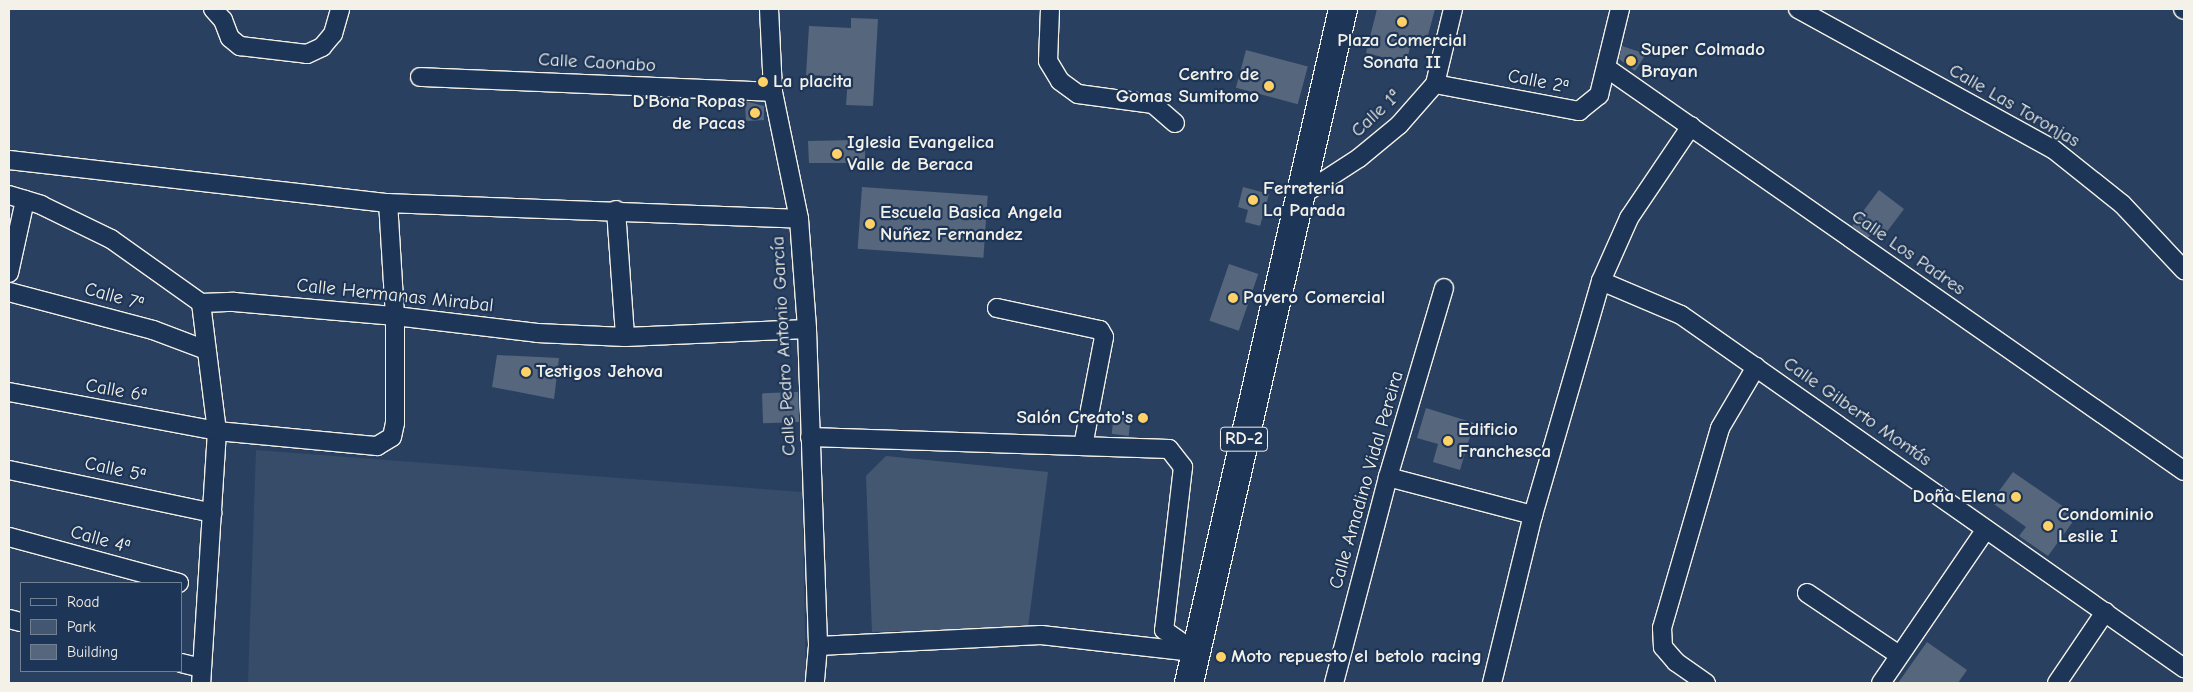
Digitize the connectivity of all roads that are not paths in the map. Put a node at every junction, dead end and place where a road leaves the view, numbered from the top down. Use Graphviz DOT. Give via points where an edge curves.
graph roads {
  1 [pos="213,9"];
  2 [pos="340,9"];
  3 [pos="769,9"];
  4 [pos="1050,9"];
  5 [pos="1343,9"];
  6 [pos="1453,9"];
  7 [pos="1620,9"];
  8 [pos="1798,9"];
  9 [pos="1608,69"];
  10 [pos="420,76"];
  11 [pos="1435,84"];
  12 [pos="772,92"];
  13 [pos="1175,123"];
  14 [pos="1691,126"];
  15 [pos="9,160"];
  16 [pos="1302,195"];
  17 [pos="17,198"];
  18 [pos="388,202"];
  19 [pos="616,210"];
  20 [pos="799,219"];
  21 [pos="2184,270"];
  22 [pos="9,273"];
  23 [pos="1601,281"];
  24 [pos="1444,288"];
  25 [pos="9,292"];
  26 [pos="201,303"];
  27 [pos="997,308"];
  28 [pos="395,316"];
  29 [pos="807,329"];
  30 [pos="625,337"];
  31 [pos="206,350"];
  32 [pos="1756,367"];
  33 [pos="9,392"];
  34 [pos="217,431"];
  35 [pos="810,437"];
  36 [pos="1083,446"];
  37 [pos="9,470"];
  38 [pos="2184,471"];
  39 [pos="1388,477"];
  40 [pos="213,513"];
  41 [pos="1534,515"];
  42 [pos="1986,528"];
  43 [pos="9,537"];
  44 [pos="173,582"];
  45 [pos="182,584"];
  46 [pos="208,591"];
  47 [pos="1807,592"];
  48 [pos="2105,612"];
  49 [pos="818,646"];
  50 [pos="1196,652"];
  51 [pos="1899,655"];
  52 [pos="182,663"];
  53 [pos="2184,668"];
  54 [pos="201,675"];
  55 [pos="815,683"];
  56 [pos="1189,683"];
  57 [pos="1334,683"];
  58 [pos="1492,683"];
  59 [pos="1706,683"];
  60 [pos="1881,683"];
  61 [pos="2056,683"];
  1 -- 2 [label="street" via="223,20 230,38 240,46 306,54 322,47 333,34"];
  3 -- 12 [label="street, Calle Pedro Antonio García"];
  4 -- 13 [label="street" via="1048,61 1060,81 1078,94 1153,104"];
  5 -- 16 [label="main road, RD-2"];
  6 -- 11 [label="street, Calle 1ª"];
  7 -- 9 [label="street, Calle 2ª"];
  8 -- 21 [label="street, Calle Las Toronjas" via="2052,149 2122,204"];
  9 -- 11 [label="street, Calle 2ª" via="1599,95 1580,111"];
  9 -- 14 [label="street, Calle Los Padres"];
  10 -- 12 [label="street, Calle Caonabo"];
  11 -- 16 [label="street, Calle 1ª" via="1400,125 1359,158"];
  12 -- 20 [label="street, Calle Pedro Antonio García"];
  14 -- 23 [label="street" via="1629,218"];
  14 -- 38 [label="street, Calle Los Padres"];
  15 -- 18 [label="street"];
  16 -- 50 [label="main road, RD-2"];
  17 -- 22 [label="street"];
  17 -- 26 [label="street" via="110,239"];
  18 -- 19 [label="street"];
  18 -- 28 [label="street"];
  19 -- 20 [label="street"];
  19 -- 30 [label="street"];
  20 -- 29 [label="street, Calle Pedro Antonio García"];
  23 -- 32 [label="street, Calle Gilberto Montás" via="1681,314"];
  23 -- 41 [label="street"];
  24 -- 39 [label="street, Calle Amadino Vidal Pereira"];
  25 -- 31 [label="street, Calle 7ª" via="153,330"];
  26 -- 28 [label="street, Calle Hermanas Mirabal" via="234,302"];
  26 -- 31 [label="street"];
  27 -- 36 [label="street" via="1100,330 1104,337"];
  28 -- 30 [label="street, Calle Hermanas Mirabal" via="537,333"];
  28 -- 34 [label="street, Calle 6ª" via="395,423 392,437 378,446"];
  29 -- 30 [label="street, Calle Hermanas Mirabal"];
  29 -- 35 [label="street, Calle Pedro Antonio García"];
  31 -- 34 [label="street"];
  32 -- 42 [label="street, Calle Gilberto Montás"];
  32 -- 59 [label="street" via="1720,428 1662,628 1663,647 1676,662"];
  33 -- 34 [label="street, Calle 6ª"];
  34 -- 40 [label="street"];
  35 -- 36 [label="street"];
  35 -- 49 [label="street, Calle Pedro Antonio García"];
  36 -- 50 [label="street" via="1169,449 1183,467 1164,630"];
  37 -- 40 [label="street, Calle 5ª"];
  39 -- 41 [label="street"];
  39 -- 57 [label="street, Calle Amadino Vidal Pereira"];
  40 -- 46 [label="street"];
  41 -- 58 [label="street"];
  42 -- 48 [label="street, Calle Gilberto Montás"];
  42 -- 51 [label="street"];
  43 -- 44 [label="street, Calle 4ª"];
  45 -- 46 [label="street, Calle 4ª"];
  46 -- 54 [label="street"];
  47 -- 51 [label="street"];
  48 -- 53 [label="street, Calle Gilberto Montás"];
  48 -- 61 [label="street"];
  49 -- 50 [label="street" via="1042,635"];
  49 -- 55 [label="street, Calle Pedro Antonio García"];
  50 -- 56 [label="main road, RD-2"];
  51 -- 60 [label="street"];
  52 -- 54 [label="street"];
}
